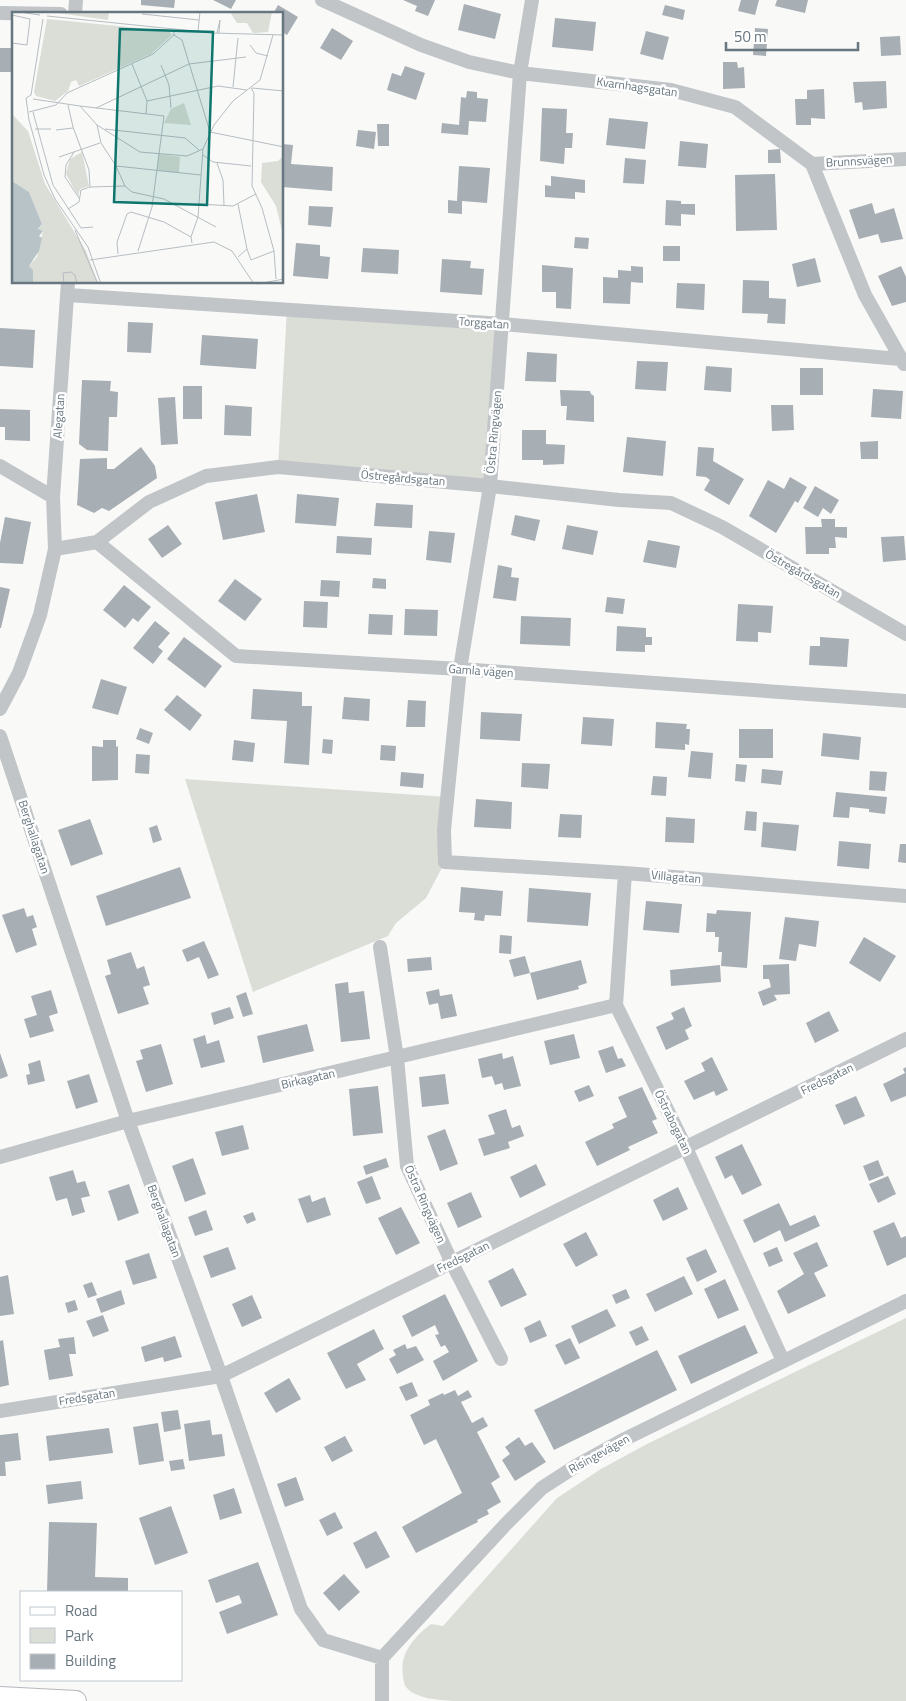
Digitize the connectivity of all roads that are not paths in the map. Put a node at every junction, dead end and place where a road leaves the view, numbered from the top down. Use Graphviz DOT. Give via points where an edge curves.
graph roads {
  1 [pos="322,0"];
  2 [pos="532,0"];
  3 [pos="520,72"];
  4 [pos="906,159"];
  5 [pos="812,164"];
  6 [pos="68,289"];
  7 [pos="503,324"];
  8 [pos="903,363"];
  9 [pos="0,466"];
  10 [pos="490,486"];
  11 [pos="54,497"];
  12 [pos="97,542"];
  13 [pos="55,549"];
  14 [pos="906,634"];
  15 [pos="460,669"];
  16 [pos="906,701"];
  17 [pos="0,709"];
  18 [pos="0,736"];
  19 [pos="445,862"];
  20 [pos="625,872"];
  21 [pos="906,896"];
  22 [pos="380,948"];
  23 [pos="616,1005"];
  24 [pos="906,1040"];
  25 [pos="396,1058"];
  26 [pos="128,1121"];
  27 [pos="686,1148"];
  28 [pos="0,1157"];
  29 [pos="452,1263"];
  30 [pos="906,1301"];
  31 [pos="501,1359"];
  32 [pos="784,1361"];
  33 [pos="221,1376"];
  34 [pos="0,1411"];
  35 [pos="382,1658"];
  36 [pos="0,1697"];
  37 [pos="76,1701"];
  38 [pos="382,1701"];
  1 -- 3 [label="street, Kvarnhagsgatan" via="421,45 469,62"];
  2 -- 3 [label="street, Östra Ringvägen"];
  3 -- 5 [label="street, Kvarnhagsgatan" via="671,90 736,107"];
  3 -- 7 [label="street, Östra Ringvägen"];
  4 -- 5 [label="street, Brunnsvägen"];
  5 -- 8 [label="street" via="865,295"];
  6 -- 7 [label="street, Torggatan"];
  6 -- 11 [label="street, Alegatan"];
  7 -- 8 [label="street, Torggatan"];
  7 -- 10 [label="street, Östra Ringvägen"];
  9 -- 11 [label="street"];
  10 -- 12 [label="street, Östregårdsgatan" via="278,467 206,476 149,502"];
  10 -- 14 [label="street, Östregårdsgatan" via="671,503 722,527"];
  10 -- 15 [label="street, Östra Ringvägen"];
  11 -- 13 [label="street, Alegatan"];
  12 -- 13 [label="street, Östregårdsgatan"];
  12 -- 15 [label="street, Gamla vägen" via="236,656"];
  13 -- 17 [label="street" via="40,616 19,673"];
  15 -- 16 [label="street, Gamla vägen"];
  15 -- 19 [label="street, Östra Ringvägen" via="444,830"];
  18 -- 26 [label="street, Berghallagatan"];
  19 -- 20 [label="street, Villagatan"];
  20 -- 21 [label="street, Villagatan"];
  20 -- 23 [label="street, Östrabogatan"];
  22 -- 25 [label="street, Östra Ringvägen"];
  23 -- 25 [label="street, Birkagatan"];
  23 -- 27 [label="street, Östrabogatan"];
  24 -- 27 [label="street, Fredsgatan"];
  25 -- 26 [label="street, Birkagatan"];
  25 -- 29 [label="street, Östra Ringvägen" via="407,1166"];
  26 -- 28 [label="street, Birkagatan"];
  26 -- 33 [label="street, Berghallagatan"];
  27 -- 29 [label="street, Fredsgatan"];
  27 -- 32 [label="street, Östrabogatan"];
  29 -- 31 [label="street, Östra Ringvägen"];
  29 -- 33 [label="street, Fredsgatan"];
  30 -- 32 [label="street, Risingevägen"];
  32 -- 35 [label="street, Risingevägen" via="625,1439 542,1488"];
  33 -- 34 [label="street, Fredsgatan"];
  33 -- 35 [label="street, Berghallagatan" via="301,1609 323,1640"];
  35 -- 38 [label="street"];
  36 -- 37 [label="main road"];
}
